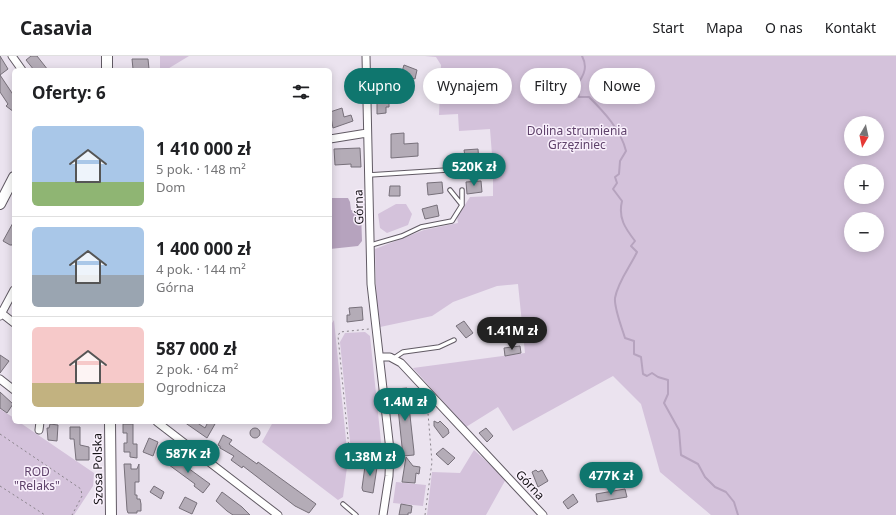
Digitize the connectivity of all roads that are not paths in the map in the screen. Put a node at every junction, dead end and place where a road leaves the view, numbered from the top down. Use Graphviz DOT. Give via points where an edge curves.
graph roads {
  1 [pos="12,56"];
  2 [pos="107,56"];
  3 [pos="366,56"];
  4 [pos="21,68"];
  5 [pos="107,68"];
  6 [pos="368,133"];
  7 [pos="332,139"];
  8 [pos="463,169"];
  9 [pos="369,175"];
  10 [pos="12,181"];
  11 [pos="450,190"];
  12 [pos="462,190"];
  13 [pos="0,204"];
  14 [pos="462,205"];
  15 [pos="371,245"];
  16 [pos="12,294"];
  17 [pos="1,314"];
  18 [pos="12,322"];
  19 [pos="454,340"];
  20 [pos="380,356"];
  21 [pos="394,358"];
  22 [pos="0,379"];
  23 [pos="12,388"];
  24 [pos="40,424"];
  25 [pos="110,424"];
  26 [pos="160,424"];
  27 [pos="39,430"];
  28 [pos="343,504"];
  29 [pos="111,515"];
  30 [pos="278,515"];
  31 [pos="356,515"];
  32 [pos="384,515"];
  33 [pos="543,515"];
  1 -- 4 [label="street"];
  2 -- 5 [label="street"];
  3 -- 6 [label="street, Górna"];
  6 -- 7 [label="street"];
  6 -- 9 [label="street, Górna"];
  8 -- 9 [label="lane"];
  9 -- 15 [label="street, Górna"];
  10 -- 13 [label="street"];
  11 -- 14 [label="lane"];
  12 -- 14 [label="lane"];
  14 -- 15 [label="lane" via="452,221 421,228"];
  15 -- 20 [label="street, Górna" via="372,284"];
  16 -- 17 [label="street"];
  17 -- 18 [label="street"];
  19 -- 21 [label="lane" via="440,347 403,352"];
  20 -- 21 [label="street"];
  20 -- 32 [label="street, Górna" via="390,450"];
  21 -- 33 [label="street, Górna"];
  22 -- 23 [label="street"];
  24 -- 27 [label="street"];
  25 -- 29 [label="street, Szosa Polska"];
  26 -- 30 [label="street"];
  28 -- 31 [label="lane"];
}
